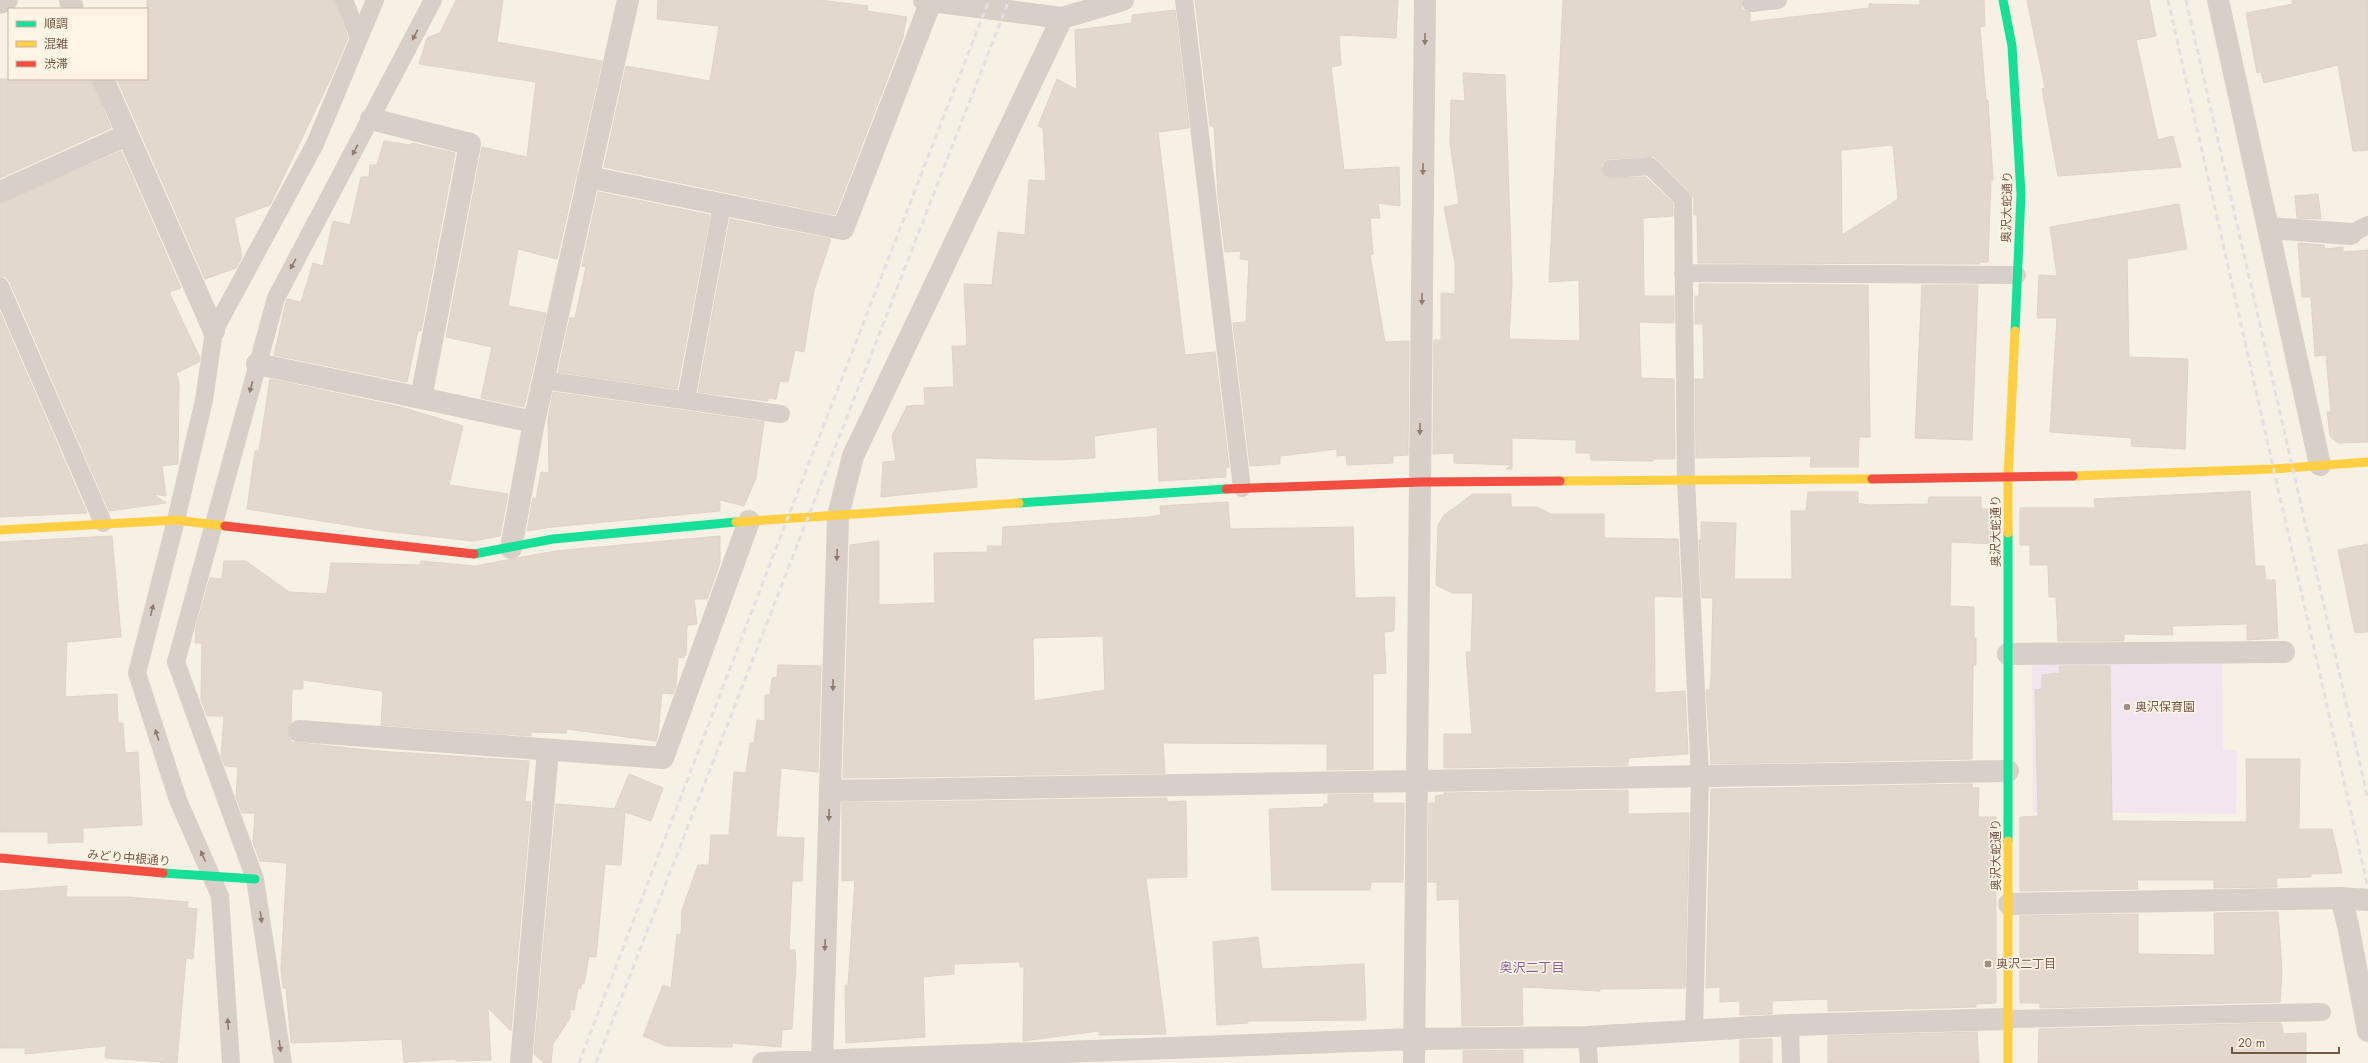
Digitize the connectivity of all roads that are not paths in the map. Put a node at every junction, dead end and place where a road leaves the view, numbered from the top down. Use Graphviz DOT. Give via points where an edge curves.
graph roads {
  1 [pos="7,0"];
  2 [pos="344,0"];
  3 [pos="375,0"];
  4 [pos="433,0"];
  5 [pos="628,0"];
  6 [pos="1123,0"];
  7 [pos="1184,0"];
  8 [pos="1425,0"];
  9 [pos="1778,0"];
  10 [pos="2003,0"];
  11 [pos="2218,0"];
  12 [pos="928,1"];
  13 [pos="0,3"];
  14 [pos="1751,3"];
  15 [pos="1062,18"];
  16 [pos="359,38"];
  17 [pos="103,80"];
  18 [pos="371,119"];
  19 [pos="127,135"];
  20 [pos="1611,169"];
  21 [pos="588,177"];
  22 [pos="0,192"];
  23 [pos="722,205"];
  24 [pos="2268,228"];
  25 [pos="2359,230"];
  26 [pos="1683,273"];
  27 [pos="2017,276"];
  28 [pos="0,286"];
  29 [pos="214,331"];
  30 [pos="257,364"];
  31 [pos="544,380"];
  32 [pos="421,398"];
  33 [pos="686,400"];
  34 [pos="781,414"];
  35 [pos="534,422"];
  36 [pos="2368,462"];
  37 [pos="2320,465"];
  38 [pos="2008,478"];
  39 [pos="1686,479"];
  40 [pos="1420,482"];
  41 [pos="1242,488"];
  42 [pos="838,516"];
  43 [pos="176,520"];
  44 [pos="749,521"];
  45 [pos="103,523"];
  46 [pos="214,524"];
  47 [pos="0,530"];
  48 [pos="511,548"];
  49 [pos="2284,652"];
  50 [pos="2008,654"];
  51 [pos="299,731"];
  52 [pos="548,750"];
  53 [pos="2008,770"];
  54 [pos="1700,777"];
  55 [pos="1418,782"];
  56 [pos="830,791"];
  57 [pos="0,858"];
  58 [pos="213,878"];
  59 [pos="255,878"];
  60 [pos="2340,898"];
  61 [pos="2368,900"];
  62 [pos="2009,904"];
  63 [pos="2322,1012"];
  64 [pos="2008,1019"];
  65 [pos="1790,1025"];
  66 [pos="1694,1031"];
  67 [pos="2368,1031"];
  68 [pos="1587,1037"];
  69 [pos="1414,1039"];
  70 [pos="822,1062"];
  71 [pos="231,1063"];
  72 [pos="283,1063"];
  73 [pos="521,1063"];
  74 [pos="762,1063"];
  75 [pos="1414,1063"];
  76 [pos="1589,1063"];
  77 [pos="1791,1063"];
  78 [pos="2008,1063"];
  1 -- 13 [label="street"];
  2 -- 16 [label="lane"];
  3 -- 16 [label="lane"];
  4 -- 18 [label="lane, one-way"];
  5 -- 21 [label="street"];
  6 -- 15 [label="street"];
  7 -- 41 [label="lane"];
  8 -- 40 [label="street, one-way"];
  9 -- 14 [label="lane"];
  10 -- 27 [label="street, 奥沢大蛇通り" via="2012,46 2019,130 2021,194"];
  11 -- 24 [label="street"];
  12 -- 15 [label="street"];
  12 -- 23 [label="street" via="843,229"];
  15 -- 42 [label="street" via="853,456"];
  16 -- 29 [label="lane" via="315,144"];
  17 -- 19 [label="street"];
  18 -- 30 [label="lane, one-way" via="276,298"];
  18 -- 32 [label="street" via="470,144"];
  19 -- 22 [label="street"];
  19 -- 29 [label="street"];
  20 -- 26 [label="lane" via="1650,166 1683,199"];
  21 -- 23 [label="street"];
  21 -- 31 [label="street"];
  23 -- 33 [label="lane"];
  24 -- 25 [label="street"];
  24 -- 37 [label="street"];
  26 -- 27 [label="lane"];
  26 -- 39 [label="lane"];
  27 -- 38 [label="street, 奥沢大蛇通り"];
  28 -- 45 [label="lane"];
  29 -- 43 [label="lane" via="204,400"];
  30 -- 32 [label="street"];
  30 -- 46 [label="lane, one-way"];
  31 -- 33 [label="lane"];
  31 -- 35 [label="street"];
  32 -- 35 [label="street"];
  33 -- 34 [label="lane"];
  35 -- 48 [label="street"];
  36 -- 37 [label="street"];
  37 -- 38 [label="street" via="2273,469"];
  38 -- 39 [label="street"];
  38 -- 50 [label="street, 奥沢大蛇通り"];
  39 -- 40 [label="street"];
  39 -- 54 [label="lane"];
  40 -- 41 [label="street"];
  40 -- 55 [label="street"];
  41 -- 42 [label="street"];
  42 -- 44 [label="street"];
  42 -- 56 [label="street, one-way"];
  43 -- 45 [label="street"];
  43 -- 46 [label="street"];
  58 -- 43 [label="lane, one-way" via="178,800 137,673"];
  44 -- 48 [label="street" via="554,539"];
  44 -- 52 [label="street" via="664,758"];
  45 -- 47 [label="street"];
  46 -- 48 [label="street" via="473,554"];
  46 -- 59 [label="lane" via="176,662"];
  49 -- 50 [label="street"];
  50 -- 53 [label="street, 奥沢大蛇通り"];
  51 -- 52 [label="street"];
  52 -- 73 [label="street"];
  53 -- 54 [label="street"];
  53 -- 62 [label="street, 奥沢大蛇通り"];
  54 -- 55 [label="street"];
  54 -- 66 [label="lane"];
  55 -- 56 [label="street"];
  55 -- 69 [label="street"];
  56 -- 70 [label="street, one-way"];
  57 -- 58 [label="street, みどり中根通り"];
  58 -- 59 [label="street, みどり中根通り"];
  71 -- 58 [label="lane, one-way" via="220,896"];
  59 -- 72 [label="lane, one-way"];
  60 -- 61 [label="street"];
  60 -- 62 [label="street"];
  60 -- 67 [label="street" via="2348,925"];
  62 -- 64 [label="street, 奥沢大蛇通り"];
  63 -- 64 [label="lane"];
  64 -- 65 [label="street"];
  64 -- 78 [label="street, 奥沢大蛇通り"];
  65 -- 66 [label="street"];
  65 -- 77 [label="lane"];
  66 -- 68 [label="street"];
  68 -- 69 [label="street"];
  68 -- 76 [label="lane"];
  69 -- 70 [label="street"];
  69 -- 75 [label="street"];
  70 -- 74 [label="street"];
}
